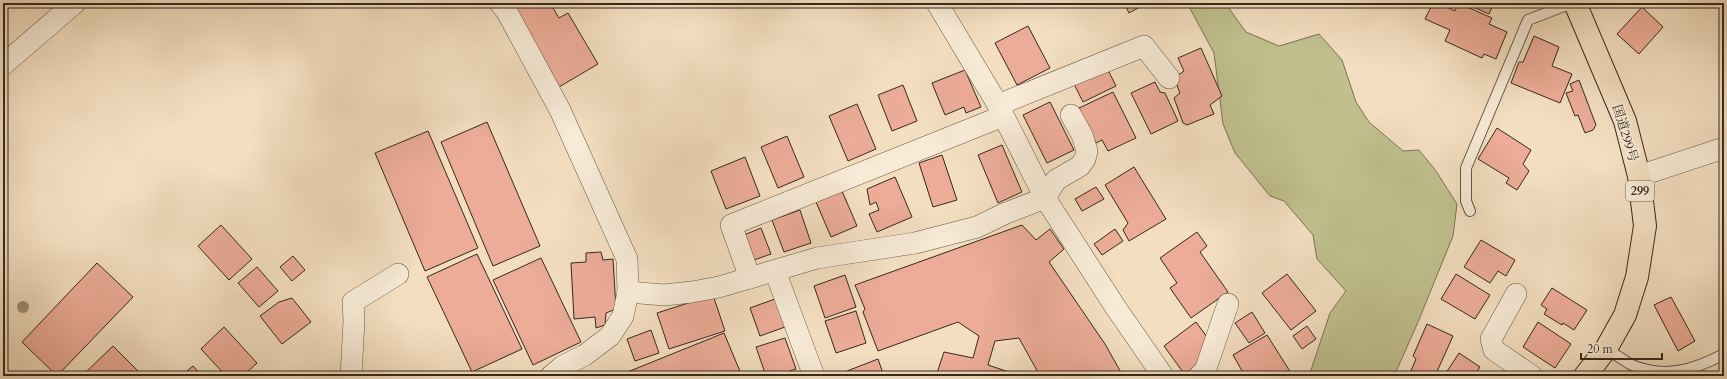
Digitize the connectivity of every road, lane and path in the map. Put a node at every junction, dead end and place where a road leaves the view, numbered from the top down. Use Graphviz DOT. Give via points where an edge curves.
graph roads {
  1 [pos="75,3"];
  2 [pos="500,3"];
  3 [pos="938,3"];
  4 [pos="1572,3"];
  5 [pos="1575,3"];
  6 [pos="3,65"];
  7 [pos="1169,78"];
  8 [pos="1001,111"];
  9 [pos="1072,115"];
  10 [pos="1724,148"];
  11 [pos="1639,176"];
  12 [pos="1045,198"];
  13 [pos="1470,211"];
  14 [pos="774,271"];
  15 [pos="398,274"];
  16 [pos="750,278"];
  17 [pos="628,292"];
  18 [pos="1516,294"];
  19 [pos="1228,304"];
  20 [pos="1606,349"];
  21 [pos="1724,354"];
  22 [pos="351,376"];
  23 [pos="551,376"];
  24 [pos="814,376"];
  25 [pos="1163,376"];
  26 [pos="1199,376"];
  27 [pos="1532,376"];
  28 [pos="1585,376"];
  1 -- 6 [label="street"];
  2 -- 17 [label="street" via="560,110 619,240 627,259"];
  3 -- 8 [label="street"];
  4 -- 13 [label="lane" via="1528,20 1466,168 1466,201"];
  5 -- 11 [label="highway, 国道299号 / 299" via="1625,121"];
  7 -- 8 [label="street" via="1144,46"];
  8 -- 12 [label="street"];
  8 -- 16 [label="street" via="731,225"];
  9 -- 12 [label="street" via="1087,151 1085,158 1080,166 1056,180"];
  10 -- 11 [label="street"];
  11 -- 20 [label="highway, 国道299号 / 299" via="1645,226 1637,277 1625,315"];
  12 -- 14 [label="street" via="977,227 915,243 817,258"];
  12 -- 25 [label="street"];
  14 -- 16 [label="street"];
  14 -- 24 [label="street"];
  15 -- 22 [label="street" via="353,302"];
  16 -- 17 [label="street" via="719,287 664,296"];
  17 -- 23 [label="street" via="623,316 610,336"];
  18 -- 27 [label="street" via="1491,339 1494,350"];
  19 -- 26 [label="street" via="1205,371"];
  20 -- 21 [label="lane" via="1633,365 1678,373"];
  20 -- 28 [label="highway, 国道299号 / 299"];
}
